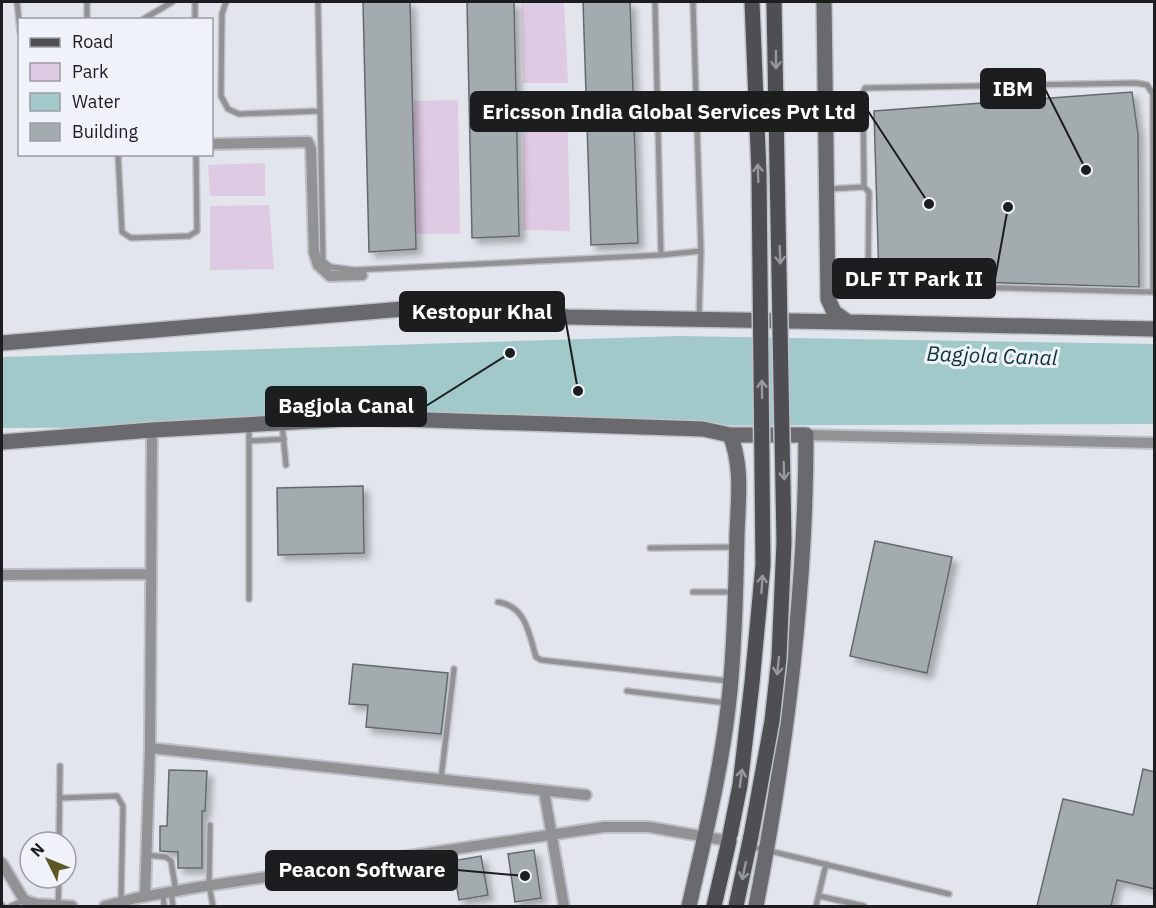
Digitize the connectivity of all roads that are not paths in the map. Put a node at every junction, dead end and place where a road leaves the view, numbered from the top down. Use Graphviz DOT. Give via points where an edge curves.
graph roads {
  1 [pos="17,2"];
  2 [pos="87,2"];
  3 [pos="172,2"];
  4 [pos="195,2"];
  5 [pos="226,2"];
  6 [pos="318,2"];
  7 [pos="655,2"];
  8 [pos="693,2"];
  9 [pos="752,2"];
  10 [pos="774,2"];
  11 [pos="824,2"];
  12 [pos="19,18"];
  13 [pos="87,18"];
  14 [pos="145,18"];
  15 [pos="195,18"];
  16 [pos="320,111"];
  17 [pos="213,144"];
  18 [pos="118,156"];
  19 [pos="196,156"];
  20 [pos="864,187"];
  21 [pos="827,189"];
  22 [pos="701,251"];
  23 [pos="660,255"];
  24 [pos="868,274"];
  25 [pos="362,276"];
  26 [pos="828,277"];
  27 [pos="1154,292"];
  28 [pos="699,318"];
  29 [pos="848,322"];
  30 [pos="1155,329"];
  31 [pos="2,343"];
  32 [pos="282,422"];
  33 [pos="249,424"];
  34 [pos="152,429"];
  35 [pos="730,435"];
  36 [pos="806,435"];
  37 [pos="284,439"];
  38 [pos="249,441"];
  39 [pos="2,442"];
  40 [pos="1155,443"];
  41 [pos="286,465"];
  42 [pos="737,547"];
  43 [pos="650,548"];
  44 [pos="149,574"];
  45 [pos="2,575"];
  46 [pos="693,592"];
  47 [pos="736,592"];
  48 [pos="249,599"];
  49 [pos="498,602"];
  50 [pos="454,669"];
  51 [pos="730,681"];
  52 [pos="627,691"];
  53 [pos="728,703"];
  54 [pos="150,748"];
  55 [pos="60,766"];
  56 [pos="441,779"];
  57 [pos="544,791"];
  58 [pos="586,795"];
  59 [pos="60,798"];
  60 [pos="210,825"];
  61 [pos="59,830"];
  62 [pos="552,835"];
  63 [pos="705,837"];
  64 [pos="730,838"];
  65 [pos="750,841"];
  66 [pos="767,851"];
  67 [pos="146,855"];
  68 [pos="2,862"];
  69 [pos="826,864"];
  70 [pos="209,885"];
  71 [pos="58,890"];
  72 [pos="170,892"];
  73 [pos="949,894"];
  74 [pos="145,896"];
  75 [pos="819,897"];
  76 [pos="24,900"];
  77 [pos="122,902"];
  78 [pos="11,906"];
  79 [pos="58,906"];
  80 [pos="72,906"];
  81 [pos="105,906"];
  82 [pos="164,906"];
  83 [pos="173,906"];
  84 [pos="213,906"];
  85 [pos="564,906"];
  86 [pos="689,906"];
  87 [pos="714,906"];
  88 [pos="736,906"];
  89 [pos="756,906"];
  90 [pos="816,906"];
  91 [pos="864,906"];
  1 -- 12 [label="lane"];
  2 -- 13 [label="lane"];
  3 -- 14 [label="lane"];
  4 -- 15 [label="lane"];
  5 -- 16 [label="lane" via="222,14 221,96 228,109 239,114"];
  6 -- 16 [label="lane"];
  7 -- 23 [label="lane"];
  8 -- 22 [label="lane"];
  64 -- 9 [label="main road, one-way, bridge" via="753,683 763,565 759,186"];
  10 -- 65 [label="main road, one-way, bridge" via="784,542 772,721"];
  11 -- 21 [label="street"];
  16 -- 23 [label="lane" via="323,261 331,267 356,270"];
  17 -- 25 [label="street" via="308,142 316,259 330,276"];
  18 -- 19 [label="lane" via="122,232 131,238 189,236 197,231"];
  20 -- 21 [label="lane"];
  20 -- 24 [label="lane" via="869,192"];
  20 -- 27 [label="lane" via="865,88 1147,85 1153,94"];
  21 -- 26 [label="street"];
  22 -- 23 [label="lane"];
  22 -- 28 [label="lane"];
  24 -- 26 [label="lane"];
  24 -- 27 [label="lane" via="874,286"];
  26 -- 29 [label="street" via="828,299 834,312"];
  28 -- 29 [label="street"];
  28 -- 31 [label="street" via="403,309"];
  29 -- 30 [label="street"];
  32 -- 33 [label="street"];
  32 -- 35 [label="street" via="367,418 703,429"];
  32 -- 37 [label="lane"];
  33 -- 34 [label="street"];
  33 -- 38 [label="lane"];
  34 -- 39 [label="street"];
  34 -- 44 [label="street"];
  35 -- 36 [label="street"];
  35 -- 42 [label="street" via="738,470"];
  36 -- 40 [label="street"];
  36 -- 66 [label="street" via="796,639"];
  37 -- 38 [label="lane"];
  37 -- 41 [label="lane"];
  38 -- 48 [label="lane"];
  42 -- 43 [label="lane"];
  42 -- 47 [label="street"];
  44 -- 45 [label="street"];
  44 -- 54 [label="street"];
  46 -- 47 [label="lane"];
  47 -- 51 [label="street"];
  49 -- 51 [label="lane" via="509,604 522,615 536,657 541,660"];
  50 -- 56 [label="lane"];
  51 -- 53 [label="street"];
  52 -- 53 [label="lane"];
  53 -- 63 [label="street"];
  54 -- 56 [label="street"];
  54 -- 67 [label="street"];
  55 -- 59 [label="lane"];
  56 -- 57 [label="street"];
  57 -- 58 [label="street"];
  57 -- 62 [label="street"];
  59 -- 61 [label="lane"];
  59 -- 77 [label="lane" via="120,799"];
  60 -- 70 [label="lane"];
  62 -- 63 [label="street" via="632,825"];
  62 -- 70 [label="street"];
  62 -- 85 [label="street"];
  63 -- 64 [label="street"];
  63 -- 86 [label="street"];
  64 -- 87 [label="main road"];
  65 -- 66 [label="lane"];
  65 -- 88 [label="main road, one-way"];
  66 -- 69 [label="lane"];
  66 -- 89 [label="street"];
  67 -- 72 [label="lane" via="171,861"];
  67 -- 74 [label="street"];
  68 -- 76 [label="street"];
  69 -- 73 [label="lane"];
  69 -- 75 [label="lane"];
  70 -- 72 [label="street"];
  70 -- 84 [label="lane"];
  71 -- 79 [label="lane"];
  72 -- 74 [label="street"];
  72 -- 82 [label="lane"];
  72 -- 83 [label="lane"];
  74 -- 77 [label="street"];
  75 -- 90 [label="lane"];
  75 -- 91 [label="lane"];
  76 -- 78 [label="lane"];
  76 -- 79 [label="street"];
  77 -- 81 [label="street"];
  79 -- 80 [label="street"];
}
